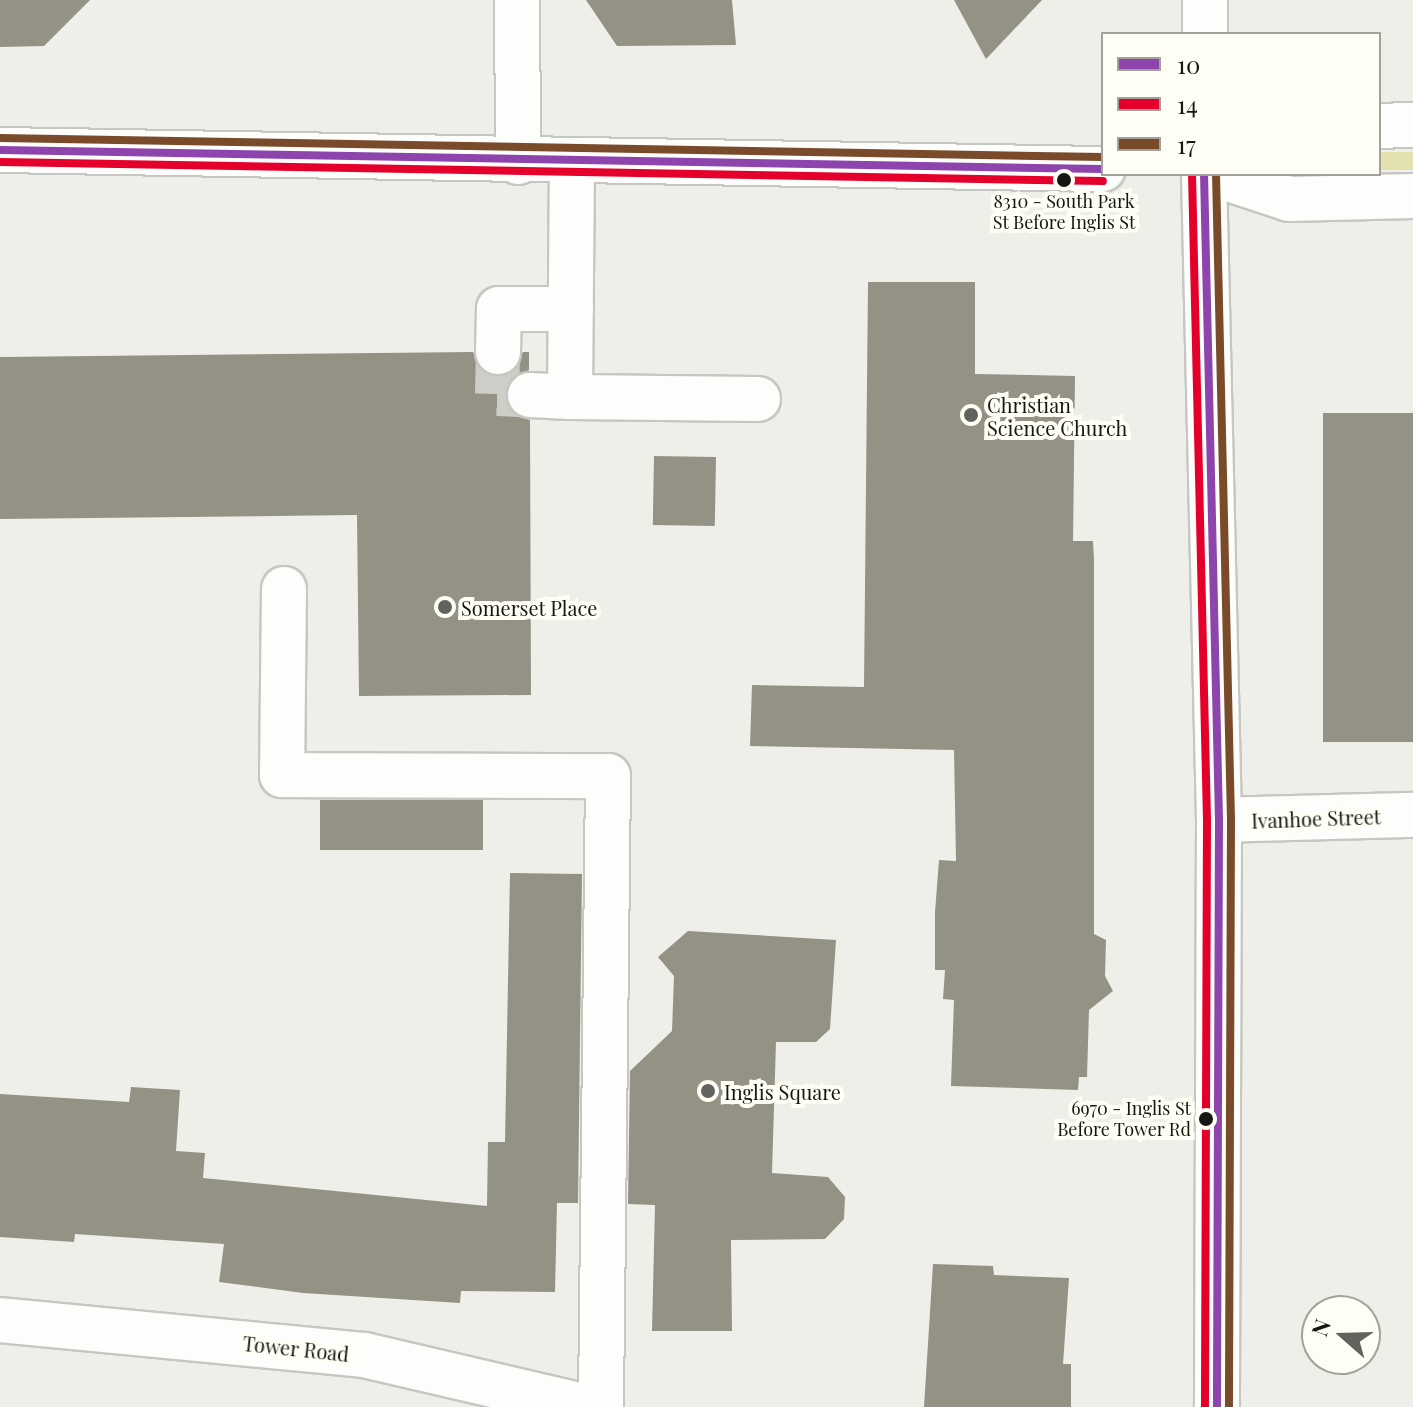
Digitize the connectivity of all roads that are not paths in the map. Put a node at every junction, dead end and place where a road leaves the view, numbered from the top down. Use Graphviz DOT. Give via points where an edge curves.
graph roads {
  1 [pos="517,0"];
  2 [pos="1205,0"];
  3 [pos="1205,32"];
  4 [pos="1413,125"];
  5 [pos="1381,126"];
  6 [pos="0,150"];
  7 [pos="518,162"];
  8 [pos="572,163"];
  9 [pos="1101,169"];
  10 [pos="1204,176"];
  11 [pos="1220,176"];
  12 [pos="1413,196"];
  13 [pos="571,309"];
  14 [pos="498,352"];
  15 [pos="758,399"];
  16 [pos="284,589"];
  17 [pos="1413,815"];
  18 [pos="1219,820"];
  19 [pos="0,1320"];
  20 [pos="587,1407"];
  21 [pos="601,1407"];
  22 [pos="1217,1407"];
  1 -- 7 [label="street"];
  2 -- 3 [label="street"];
  4 -- 5 [label="street"];
  6 -- 7 [label="street"];
  7 -- 8 [label="street"];
  8 -- 9 [label="street"];
  8 -- 13 [label="street"];
  10 -- 18 [label="street"];
  11 -- 12 [label="street" via="1289,199"];
  13 -- 14 [label="street" via="499,309"];
  13 -- 15 [label="street" via="550,396"];
  16 -- 21 [label="street" via="282,775 608,776"];
  17 -- 18 [label="street, Ivanhoe Street"];
  18 -- 22 [label="street"];
  19 -- 20 [label="street, Tower Road" via="364,1355"];
}
